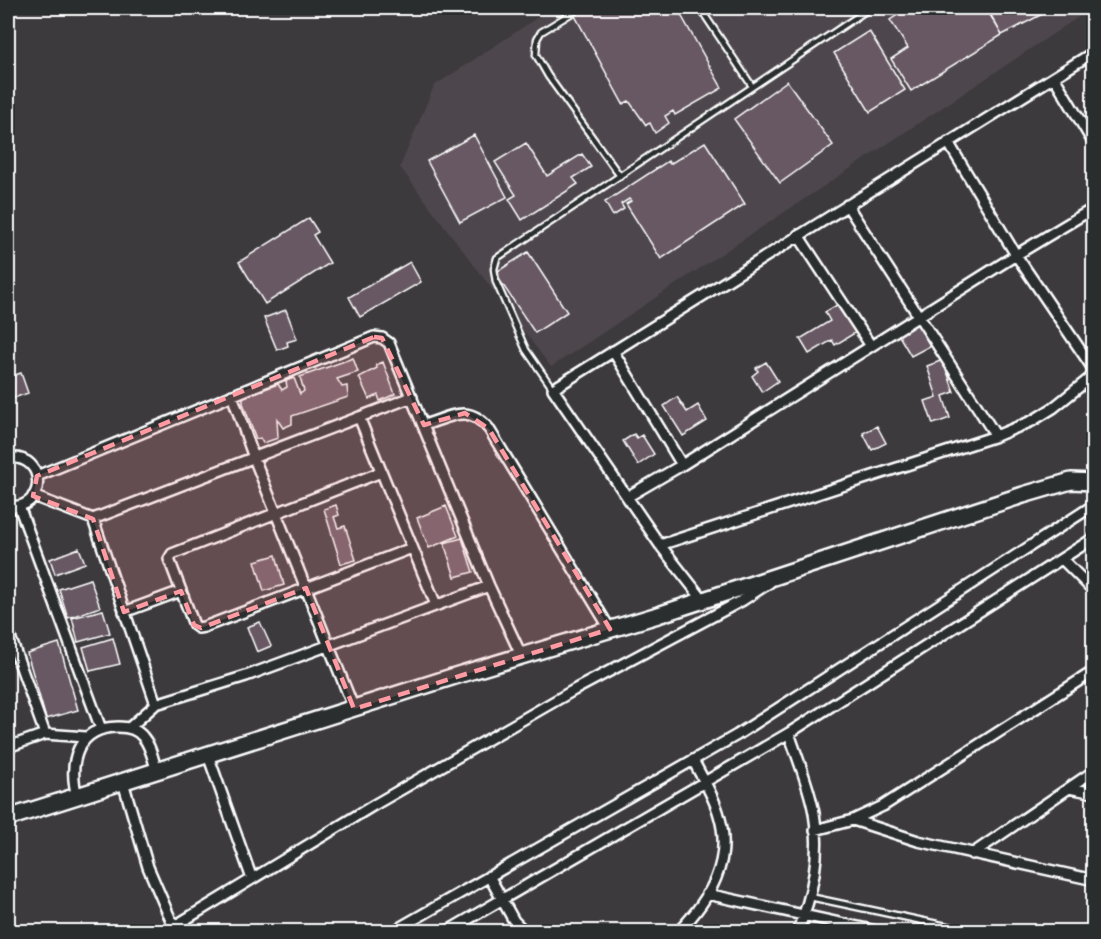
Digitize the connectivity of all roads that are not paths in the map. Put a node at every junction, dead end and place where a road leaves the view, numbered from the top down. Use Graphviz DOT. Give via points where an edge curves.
graph roads {
  1 [pos="580,8"];
  2 [pos="700,8"];
  3 [pos="870,8"];
  4 [pos="1094,52"];
  5 [pos="1054,77"];
  6 [pos="752,86"];
  7 [pos="948,142"];
  8 [pos="1094,144"];
  9 [pos="620,176"];
  10 [pos="847,205"];
  11 [pos="1094,208"];
  12 [pos="798,235"];
  13 [pos="1016,255"];
  14 [pos="919,315"];
  15 [pos="871,346"];
  16 [pos="613,351"];
  17 [pos="1094,370"];
  18 [pos="1094,375"];
  19 [pos="553,389"];
  20 [pos="232,395"];
  21 [pos="412,397"];
  22 [pos="359,417"];
  23 [pos="424,425"];
  24 [pos="996,436"];
  25 [pos="8,458"];
  26 [pos="254,458"];
  27 [pos="682,465"];
  28 [pos="1094,469"];
  29 [pos="381,472"];
  30 [pos="37,476"];
  31 [pos="1071,482"];
  32 [pos="1094,482"];
  33 [pos="33,496"];
  34 [pos="627,497"];
  35 [pos="1094,505"];
  36 [pos="8,506"];
  37 [pos="19,506"];
  38 [pos="276,514"];
  39 [pos="93,519"];
  40 [pos="1094,538"];
  41 [pos="660,545"];
  42 [pos="412,548"];
  43 [pos="1062,559"];
  44 [pos="786,572"];
  45 [pos="489,586"];
  46 [pos="306,588"];
  47 [pos="181,591"];
  48 [pos="1094,591"];
  49 [pos="703,600"];
  50 [pos="436,605"];
  51 [pos="124,612"];
  52 [pos="610,629"];
  53 [pos="8,631"];
  54 [pos="328,645"];
  55 [pos="522,657"];
  56 [pos="1094,671"];
  57 [pos="156,704"];
  58 [pos="354,709"];
  59 [pos="129,728"];
  60 [pos="101,729"];
  61 [pos="45,734"];
  62 [pos="789,734"];
  63 [pos="86,736"];
  64 [pos="8,747"];
  65 [pos="208,755"];
  66 [pos="693,760"];
  67 [pos="1094,771"];
  68 [pos="157,772"];
  69 [pos="123,782"];
  70 [pos="705,783"];
  71 [pos="1069,788"];
  72 [pos="1094,793"];
  73 [pos="77,797"];
  74 [pos="8,818"];
  75 [pos="853,820"];
  76 [pos="815,830"];
  77 [pos="972,854"];
  78 [pos="489,876"];
  79 [pos="252,879"];
  80 [pos="1094,880"];
  81 [pos="708,894"];
  82 [pos="810,897"];
  83 [pos="501,900"];
  84 [pos="804,915"];
  85 [pos="175,929"];
  86 [pos="392,932"];
  87 [pos="446,932"];
  88 [pos="525,932"];
  89 [pos="678,932"];
  90 [pos="797,932"];
  91 [pos="881,932"];
  92 [pos="975,932"];
  1 -- 9 [label="lane" via="542,33 537,39 536,55"];
  2 -- 6 [label="lane"];
  3 -- 6 [label="lane"];
  4 -- 5 [label="street"];
  5 -- 7 [label="street"];
  5 -- 8 [label="street"];
  6 -- 9 [label="lane"];
  7 -- 10 [label="street"];
  7 -- 13 [label="street"];
  9 -- 19 [label="lane" via="495,263 496,282 526,350"];
  10 -- 12 [label="street"];
  10 -- 14 [label="street"];
  11 -- 13 [label="street"];
  12 -- 15 [label="street"];
  12 -- 16 [label="street"];
  13 -- 14 [label="street"];
  13 -- 17 [label="street"];
  14 -- 15 [label="street"];
  14 -- 24 [label="street"];
  15 -- 27 [label="street"];
  16 -- 19 [label="street"];
  16 -- 27 [label="street"];
  18 -- 24 [label="street" via="1053,408"];
  19 -- 34 [label="street"];
  20 -- 21 [label="street" via="379,337 389,343"];
  20 -- 26 [label="street"];
  20 -- 30 [label="street"];
  21 -- 22 [label="street"];
  21 -- 23 [label="street"];
  22 -- 26 [label="street"];
  22 -- 29 [label="street"];
  23 -- 45 [label="street"];
  23 -- 52 [label="street" via="465,413 481,419"];
  24 -- 41 [label="street"];
  25 -- 30 [label="street" via="26,461"];
  26 -- 38 [label="street"];
  26 -- 39 [label="street"];
  27 -- 34 [label="street"];
  28 -- 31 [label="main road"];
  29 -- 38 [label="street"];
  29 -- 42 [label="street"];
  30 -- 33 [label="street" via="38,487"];
  31 -- 32 [label="main road"];
  31 -- 44 [label="main road"];
  33 -- 37 [label="street"];
  33 -- 39 [label="street"];
  34 -- 41 [label="street"];
  35 -- 66 [label="street" via="817,686"];
  36 -- 37 [label="street"];
  37 -- 60 [label="street"];
  38 -- 46 [label="street"];
  38 -- 47 [label="street" via="171,554"];
  39 -- 51 [label="street"];
  40 -- 43 [label="street"];
  41 -- 49 [label="street"];
  42 -- 46 [label="street"];
  42 -- 50 [label="street"];
  43 -- 48 [label="street"];
  43 -- 62 [label="street"];
  44 -- 49 [label="main road"];
  44 -- 79 [label="street" via="743,600 574,690 384,799"];
  45 -- 50 [label="street"];
  45 -- 55 [label="street"];
  46 -- 47 [label="street" via="201,628 194,626"];
  46 -- 54 [label="street"];
  47 -- 51 [label="street"];
  49 -- 52 [label="main road"];
  50 -- 54 [label="street"];
  51 -- 57 [label="street"];
  52 -- 55 [label="main road"];
  53 -- 61 [label="street"];
  54 -- 57 [label="street"];
  54 -- 58 [label="street"];
  55 -- 58 [label="main road"];
  56 -- 75 [label="street" via="883,806"];
  57 -- 59 [label="street"];
  58 -- 65 [label="main road"];
  59 -- 60 [label="street"];
  59 -- 68 [label="street" via="147,743"];
  60 -- 63 [label="street"];
  61 -- 63 [label="street"];
  61 -- 64 [label="street"];
  62 -- 70 [label="street"];
  62 -- 76 [label="street" via="809,795"];
  63 -- 73 [label="street" via="75,764"];
  65 -- 68 [label="main road"];
  65 -- 79 [label="street"];
  66 -- 70 [label="street"];
  66 -- 78 [label="street"];
  67 -- 71 [label="street"];
  68 -- 69 [label="main road"];
  69 -- 73 [label="main road"];
  69 -- 85 [label="street" via="148,867"];
  70 -- 81 [label="street" via="719,814 724,841 721,868"];
  70 -- 83 [label="street"];
  71 -- 72 [label="street"];
  71 -- 77 [label="street"];
  73 -- 74 [label="main road"];
  75 -- 76 [label="street"];
  75 -- 77 [label="street"];
  76 -- 82 [label="street"];
  77 -- 80 [label="street"];
  78 -- 83 [label="street"];
  78 -- 86 [label="street"];
  79 -- 85 [label="street"];
  81 -- 84 [label="street"];
  81 -- 89 [label="street"];
  82 -- 84 [label="street"];
  82 -- 92 [label="lane"];
  83 -- 87 [label="street"];
  83 -- 88 [label="street"];
  84 -- 90 [label="street"];
  84 -- 91 [label="street"];
}
